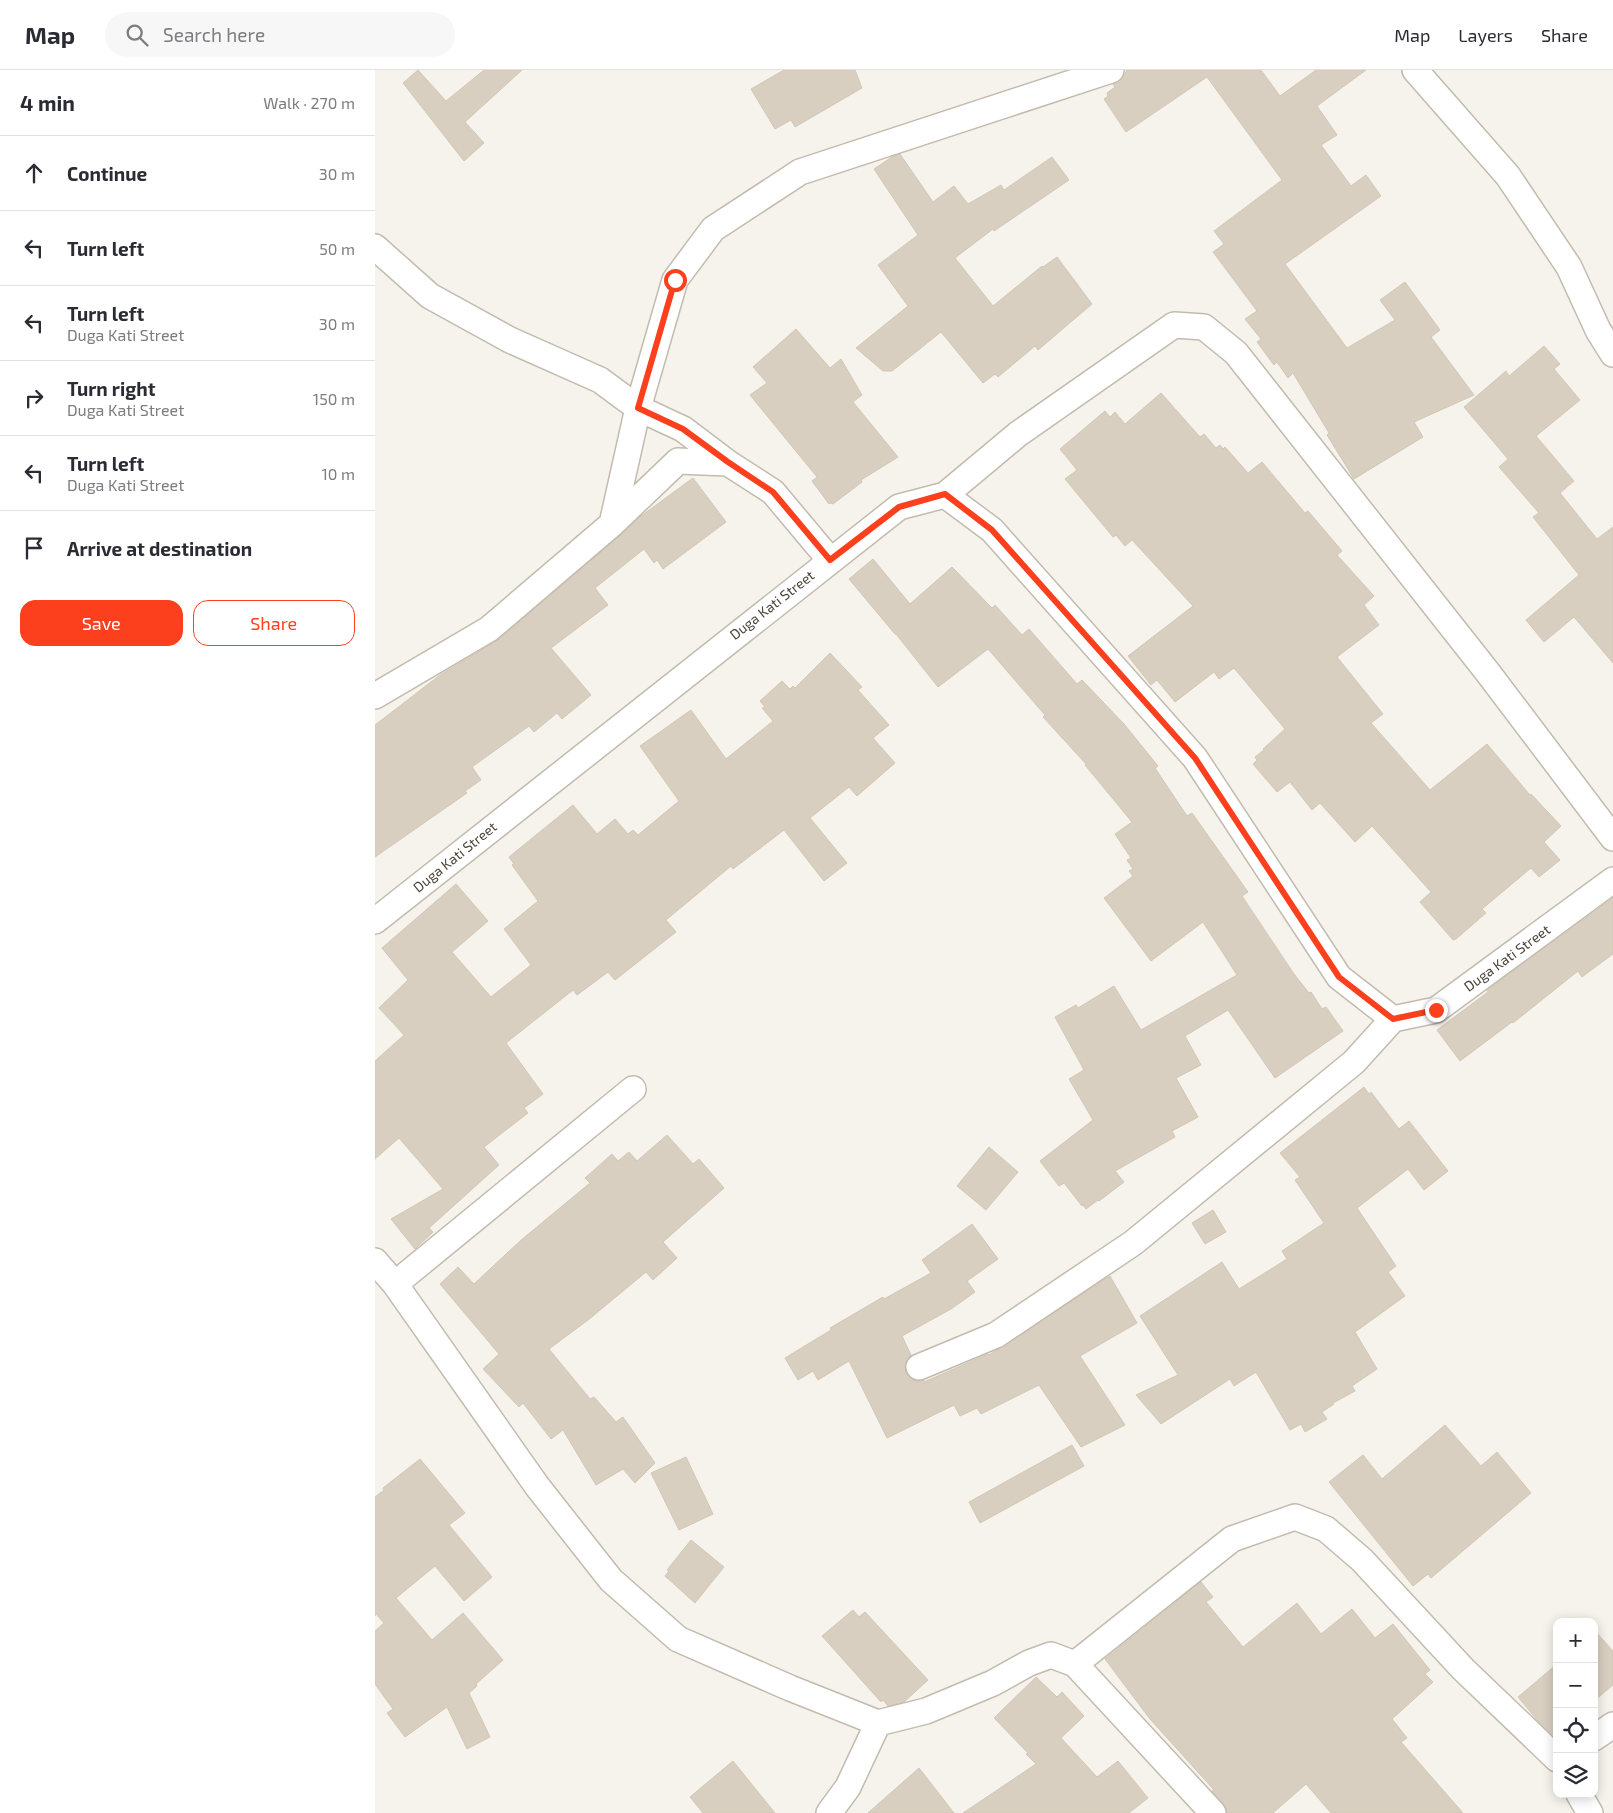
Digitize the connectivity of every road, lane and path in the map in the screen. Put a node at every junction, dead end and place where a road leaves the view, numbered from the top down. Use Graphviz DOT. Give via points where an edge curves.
graph roads {
  1 [pos="1111,70"];
  2 [pos="1415,70"];
  3 [pos="375,247"];
  4 [pos="1613,354"];
  5 [pos="638,408"];
  6 [pos="728,462"];
  7 [pos="945,494"];
  8 [pos="612,524"];
  9 [pos="830,560"];
  10 [pos="375,696"];
  11 [pos="1613,838"];
  12 [pos="1613,880"];
  13 [pos="375,921"];
  14 [pos="1393,1019"];
  15 [pos="633,1089"];
  16 [pos="375,1261"];
  17 [pos="395,1284"];
  18 [pos="919,1367"];
  19 [pos="1075,1664"];
  20 [pos="878,1723"];
  21 [pos="1613,1725"];
  22 [pos="1598,1735"];
  23 [pos="1553,1755"];
  24 [pos="1581,1798"];
  25 [pos="829,1813"];
  26 [pos="1213,1813"];
  27 [pos="1590,1813"];
  1 -- 5 [label="street" via="800,172 713,229 675,280"];
  2 -- 4 [label="street" via="1508,176 1569,267 1598,330"];
  3 -- 5 [label="street" via="430,296 510,340 600,380"];
  5 -- 6 [label="street" via="683,429"];
  5 -- 8 [label="street"];
  6 -- 8 [label="street" via="678,460"];
  6 -- 9 [label="street" via="773,492"];
  7 -- 9 [label="street, Duga Kati Street" via="899,507"];
  7 -- 11 [label="street" via="1018,434 1174,325 1204,327 1236,353 1489,674"];
  7 -- 14 [label="street" via="992,530 1195,758 1339,977"];
  8 -- 10 [label="street" via="489,629"];
  9 -- 13 [label="street, Duga Kati Street"];
  12 -- 14 [label="street, Duga Kati Street" via="1436,1010"];
  14 -- 18 [label="street" via="1354,1062 1133,1243 996,1335"];
  15 -- 17 [label="street"];
  16 -- 17 [label="street"];
  17 -- 20 [label="street" via="537,1486 611,1580 678,1639"];
  19 -- 20 [label="street" via="1051,1655 926,1711"];
  19 -- 23 [label="street" via="1232,1539 1295,1517 1326,1529 1362,1560 1463,1669"];
  19 -- 26 [label="street"];
  20 -- 25 [label="street" via="848,1787"];
  21 -- 22 [label="street"];
  24 -- 27 [label="street"];
}
